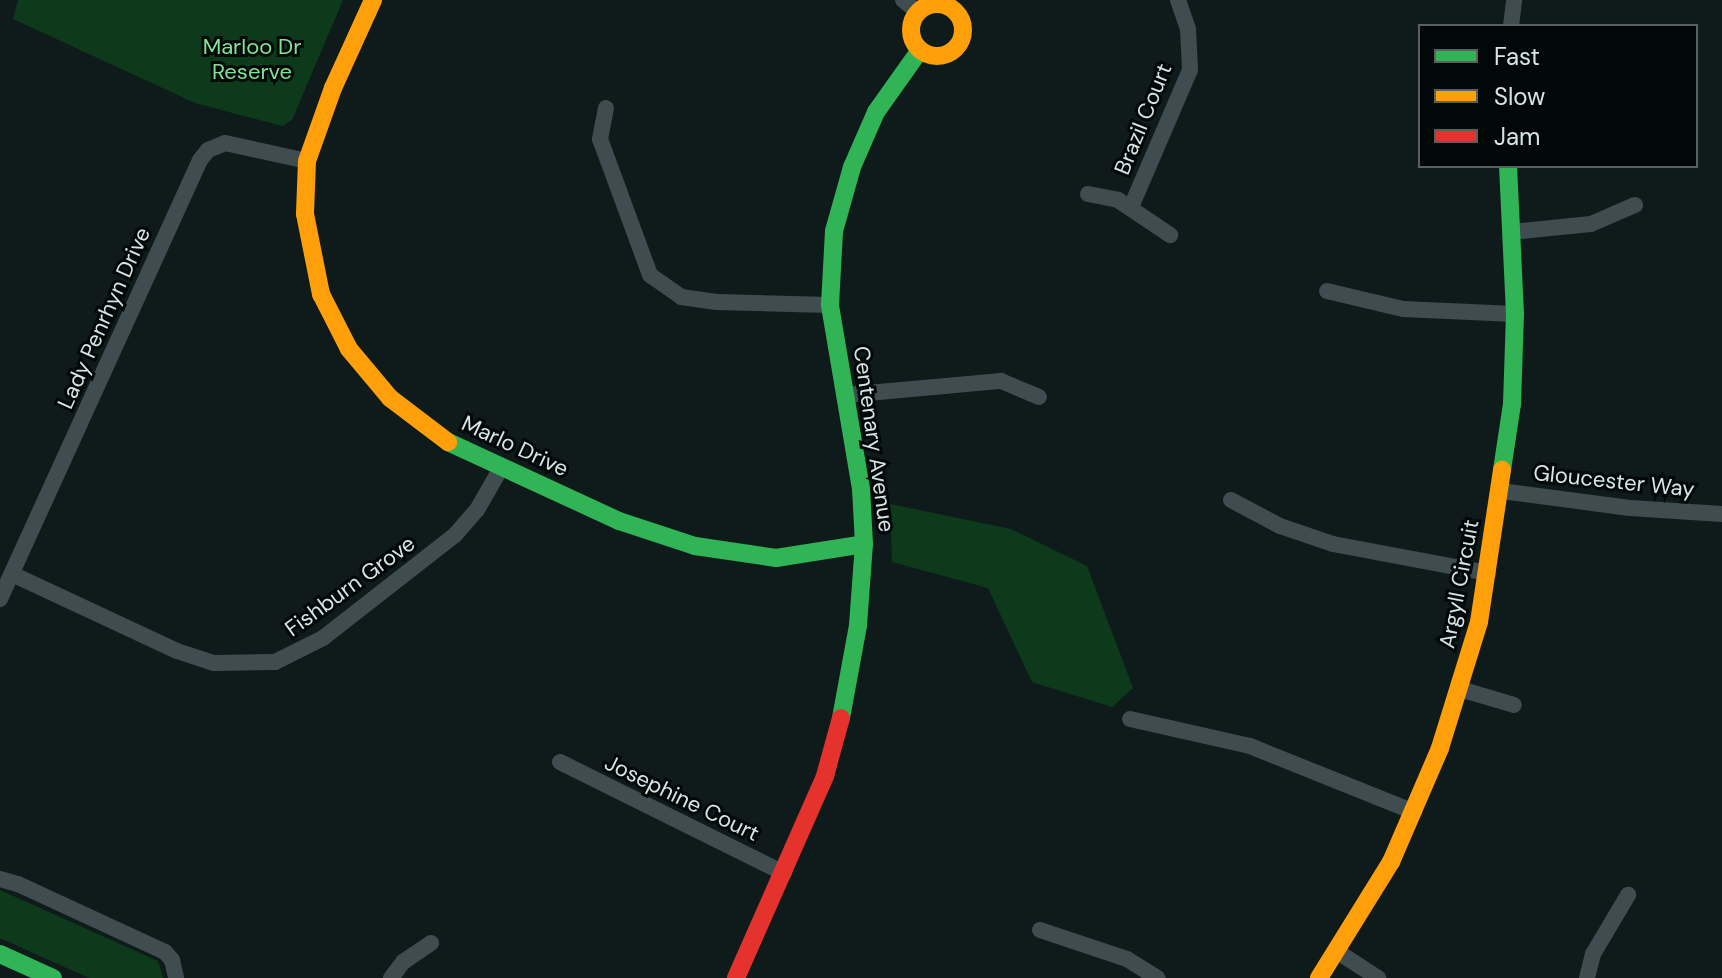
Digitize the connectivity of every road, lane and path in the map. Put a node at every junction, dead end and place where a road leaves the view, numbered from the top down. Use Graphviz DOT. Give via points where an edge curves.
graph roads {
  1 [pos="373,0"];
  2 [pos="973,0"];
  3 [pos="1178,0"];
  4 [pos="1514,0"];
  5 [pos="911,6"];
  6 [pos="955,9"];
  7 [pos="1511,24"];
  8 [pos="920,50"];
  9 [pos="606,108"];
  10 [pos="307,161"];
  11 [pos="1508,168"];
  12 [pos="1088,194"];
  13 [pos="1635,205"];
  14 [pos="1131,207"];
  15 [pos="1511,232"];
  16 [pos="1170,235"];
  17 [pos="1327,291"];
  18 [pos="830,305"];
  19 [pos="1515,314"];
  20 [pos="846,395"];
  21 [pos="1039,397"];
  22 [pos="501,468"];
  23 [pos="1501,491"];
  24 [pos="1231,500"];
  25 [pos="1722,514"];
  26 [pos="864,544"];
  27 [pos="1488,573"];
  28 [pos="12,574"];
  29 [pos="0,599"];
  30 [pos="1460,689"];
  31 [pos="1514,705"];
  32 [pos="1130,719"];
  33 [pos="560,762"];
  34 [pos="1414,812"];
  35 [pos="784,873"];
  36 [pos="0,879"];
  37 [pos="1628,895"];
  38 [pos="1040,930"];
  39 [pos="431,943"];
  40 [pos="1338,952"];
  41 [pos="0,954"];
  42 [pos="53,978"];
  43 [pos="176,978"];
  44 [pos="391,978"];
  45 [pos="736,978"];
  46 [pos="1157,978"];
  47 [pos="1319,978"];
  48 [pos="1378,978"];
  49 [pos="1587,978"];
  1 -- 10 [label="street, Marlo Drive"];
  2 -- 6 [label="street"];
  3 -- 14 [label="street, Brazil Court" via="1188,29 1190,70"];
  4 -- 7 [label="street"];
  5 -- 6 [label="street" via="934,3"];
  5 -- 8 [label="street" via="911,34"];
  6 -- 8 [label="street" via="963,25 955,50 938,56"];
  8 -- 18 [label="street, Centenary Avenue" via="876,112 852,167 834,231"];
  9 -- 18 [label="street" via="600,139 650,275 681,297"];
  10 -- 22 [label="street, Marlo Drive" via="305,214 315,272 349,349 390,398 452,445"];
  10 -- 28 [label="street, Lady Penrhyn Drive" via="225,143 216,144 200,160"];
  11 -- 15 [label="street, Argyll Circuit"];
  12 -- 14 [label="street, Brazil Court"];
  13 -- 15 [label="street" via="1591,224"];
  14 -- 16 [label="street, Brazil Court"];
  15 -- 19 [label="street, Argyll Circuit"];
  17 -- 19 [label="street" via="1403,309"];
  18 -- 20 [label="street, Centenary Avenue"];
  19 -- 23 [label="street, Argyll Circuit" via="1512,404"];
  20 -- 21 [label="street" via="1001,381"];
  20 -- 26 [label="street, Centenary Avenue"];
  22 -- 26 [label="street, Marlo Drive" via="619,521 695,546 776,558"];
  22 -- 28 [label="street, Fishburn Grove" via="455,535 323,638 275,662 214,663 189,655"];
  23 -- 25 [label="street, Gloucester Way"];
  23 -- 27 [label="street, Argyll Circuit"];
  24 -- 27 [label="street" via="1280,526 1333,544"];
  26 -- 35 [label="street, Centenary Avenue" via="844,706 825,776"];
  27 -- 30 [label="street, Argyll Circuit"];
  28 -- 29 [label="street, Lady Penrhyn Drive"];
  30 -- 31 [label="street"];
  30 -- 34 [label="street, Argyll Circuit"];
  32 -- 34 [label="street" via="1250,746"];
  33 -- 35 [label="street, Josephine Court"];
  34 -- 40 [label="street, Argyll Circuit"];
  35 -- 45 [label="street, Centenary Avenue"];
  36 -- 43 [label="street" via="165,952"];
  37 -- 49 [label="street" via="1593,954"];
  38 -- 46 [label="street" via="1127,959"];
  39 -- 44 [label="street" via="403,962"];
  40 -- 47 [label="street, Argyll Circuit"];
  40 -- 48 [label="street"];
  41 -- 42 [label="street"];
}
